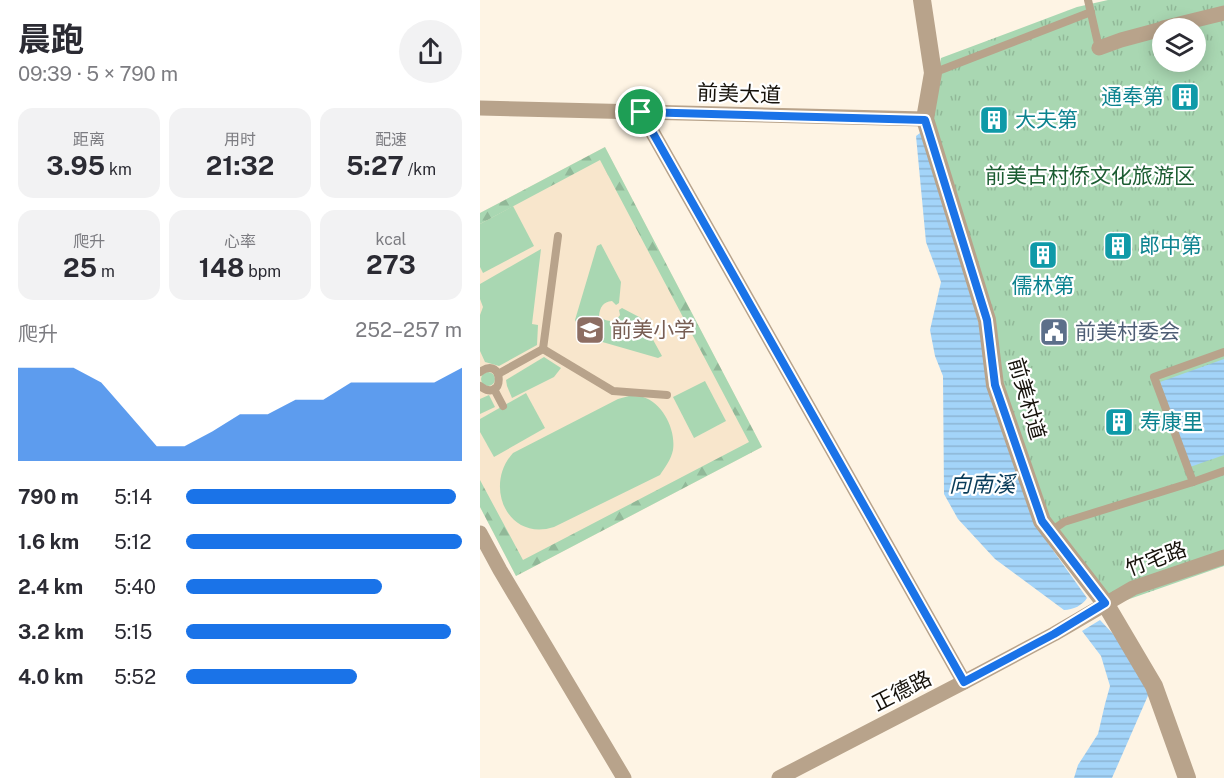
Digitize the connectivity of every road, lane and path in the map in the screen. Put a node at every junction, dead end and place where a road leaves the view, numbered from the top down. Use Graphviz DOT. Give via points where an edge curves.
graph roads {
  1 [pos="922,0"];
  2 [pos="1088,0"];
  3 [pos="1091,12"];
  4 [pos="1224,13"];
  5 [pos="1205,18"];
  6 [pos="1152,32"];
  7 [pos="1099,48"];
  8 [pos="933,73"];
  9 [pos="480,108"];
  10 [pos="641,112"];
  11 [pos="925,120"];
  12 [pos="558,236"];
  13 [pos="543,349"];
  14 [pos="1224,352"];
  15 [pos="481,368"];
  16 [pos="498,374"];
  17 [pos="480,386"];
  18 [pos="494,389"];
  19 [pos="667,395"];
  20 [pos="503,406"];
  21 [pos="1224,471"];
  22 [pos="1192,483"];
  23 [pos="1050,532"];
  24 [pos="480,533"];
  25 [pos="1224,557"];
  26 [pos="1105,603"];
  27 [pos="964,682"];
  28 [pos="624,778"];
  29 [pos="779,778"];
  30 [pos="1186,778"];
  1 -- 8 [label="street, 前美村道"];
  2 -- 3 [label="lane"];
  3 -- 7 [label="lane"];
  3 -- 8 [label="lane"];
  4 -- 5 [label="street"];
  6 -- 7 [label="street"];
  8 -- 11 [label="street, 前美村道"];
  9 -- 10 [label="street, 前美大道"];
  10 -- 11 [label="street, 前美大道"];
  10 -- 27 [label="street"];
  11 -- 23 [label="street, 前美村道" via="987,320 995,385 1042,521"];
  12 -- 13 [label="lane"];
  13 -- 16 [label="lane"];
  13 -- 19 [label="lane" via="613,391"];
  14 -- 22 [label="lane" via="1154,377"];
  15 -- 16 [label="lane"];
  16 -- 18 [label="lane"];
  17 -- 18 [label="lane"];
  18 -- 20 [label="lane"];
  21 -- 22 [label="lane"];
  22 -- 23 [label="lane" via="1064,522"];
  23 -- 26 [label="street, 前美村道"];
  24 -- 28 [label="street"];
  25 -- 26 [label="street, 竹宅路" via="1133,588"];
  26 -- 27 [label="street, 正德路"];
  26 -- 30 [label="street, 前美村道" via="1154,686"];
  27 -- 29 [label="street, 正德路"];
}
